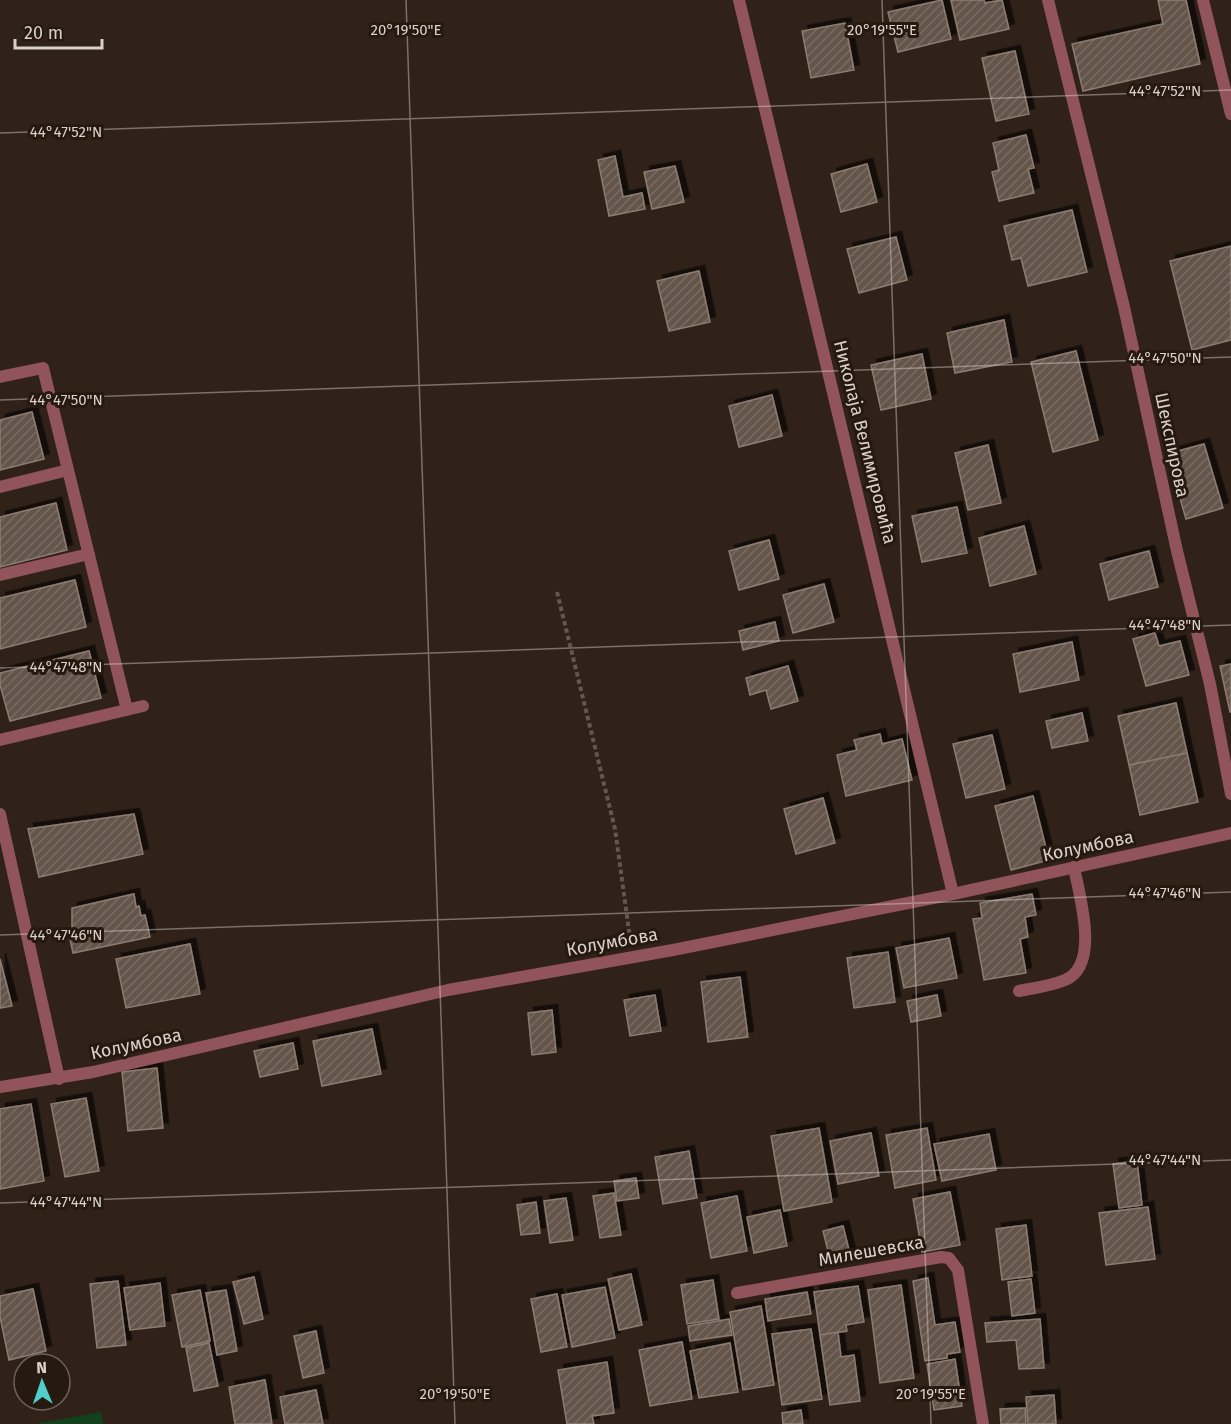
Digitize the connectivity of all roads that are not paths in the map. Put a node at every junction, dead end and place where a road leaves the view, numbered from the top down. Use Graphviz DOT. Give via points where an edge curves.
graph roads {
  1 [pos="739,0"];
  2 [pos="1048,0"];
  3 [pos="1203,0"];
  4 [pos="1231,114"];
  5 [pos="0,377"];
  6 [pos="68,470"];
  7 [pos="0,487"];
  8 [pos="89,554"];
  9 [pos="0,575"];
  10 [pos="143,706"];
  11 [pos="127,710"];
  12 [pos="0,740"];
  13 [pos="1231,794"];
  14 [pos="0,814"];
  15 [pos="1231,833"];
  16 [pos="1074,867"];
  17 [pos="953,894"];
  18 [pos="1019,991"];
  19 [pos="59,1078"];
  20 [pos="0,1087"];
  21 [pos="737,1293"];
  22 [pos="983,1424"];
  1 -- 17 [label="street, Николаја Велимировића"];
  2 -- 13 [label="street, Шекспирова" via="1124,307 1210,684"];
  3 -- 4 [label="street"];
  5 -- 6 [label="street" via="42,369"];
  6 -- 7 [label="street"];
  6 -- 8 [label="street"];
  8 -- 9 [label="street"];
  8 -- 11 [label="street"];
  10 -- 11 [label="street"];
  11 -- 12 [label="street"];
  14 -- 19 [label="street"];
  15 -- 16 [label="street, Колумбова"];
  16 -- 17 [label="street, Колумбова"];
  16 -- 18 [label="street" via="1086,932 1078,967 1067,979"];
  17 -- 19 [label="street, Колумбова" via="448,990"];
  19 -- 20 [label="street, Колумбова"];
  21 -- 22 [label="street, Милешевска" via="949,1258 958,1270"];
}
